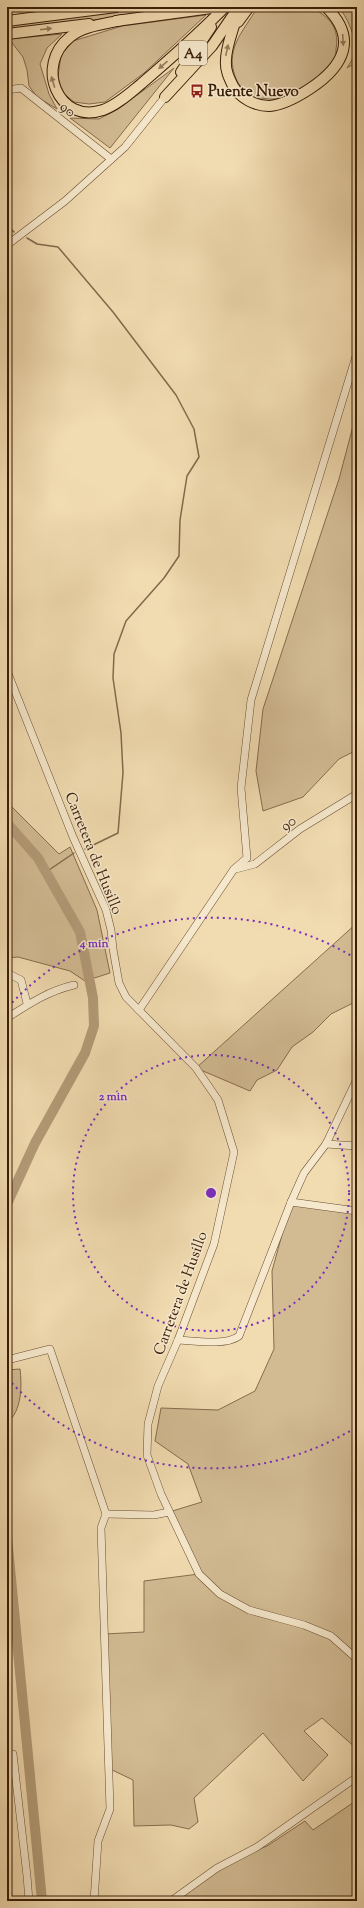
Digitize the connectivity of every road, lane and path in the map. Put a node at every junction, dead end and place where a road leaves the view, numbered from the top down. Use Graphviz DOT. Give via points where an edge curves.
graph roads {
  1 [pos="116,7"];
  2 [pos="239,7"];
  3 [pos="249,7"];
  4 [pos="326,7"];
  5 [pos="222,8"];
  6 [pos="122,20"];
  7 [pos="7,21"];
  8 [pos="236,26"];
  9 [pos="7,34"];
  10 [pos="212,46"];
  11 [pos="7,90"];
  12 [pos="165,97"];
  13 [pos="111,159"];
  14 [pos="7,245"];
  15 [pos="357,353"];
  16 [pos="7,671"];
  17 [pos="357,794"];
  18 [pos="234,869"];
  19 [pos="7,973"];
  20 [pos="74,985"];
  21 [pos="27,1003"];
  22 [pos="139,1010"];
  23 [pos="7,1018"];
  24 [pos="357,1078"];
  25 [pos="326,1144"];
  26 [pos="357,1146"];
  27 [pos="291,1202"];
  28 [pos="357,1211"];
  29 [pos="178,1340"];
  30 [pos="7,1360"];
  31 [pos="169,1512"];
  32 [pos="106,1514"];
  33 [pos="357,1659"];
  34 [pos="13,1754"];
  35 [pos="357,1777"];
  36 [pos="29,1901"];
  37 [pos="94,1901"];
  38 [pos="171,1901"];
  1 -- 7 [label="highway"];
  2 -- 8 [label="highway"];
  2 -- 10 [label="highway, A4"];
  3 -- 8 [label="highway, A4"];
  4 -- 8 [label="highway, one-way" via="342,29 342,57 325,78 305,92 283,103 269,106 255,105 236,92 228,76 225,61"];
  5 -- 6 [label="highway"];
  5 -- 6 [label="highway, one-way" via="164,64 128,94 105,109 86,112 70,107 57,93 51,76 53,60 60,47 70,36 82,30"];
  5 -- 12 [label="highway, A4"];
  9 -- 6 [label="highway, one-way"];
  8 -- 10 [label="highway, A4"];
  10 -- 12 [label="highway, A4"];
  11 -- 13 [label="street, 90" via="21,88"];
  12 -- 13 [label="street" via="125,147"];
  13 -- 14 [label="street" via="65,201"];
  15 -- 18 [label="street" via="251,700 241,788 247,858"];
  16 -- 22 [label="street, Carretera de Husillo" via="73,837 106,910 119,983 126,997"];
  17 -- 18 [label="street, 90" via="300,829 255,864"];
  18 -- 22 [label="street"];
  19 -- 21 [label="street" via="21,980"];
  20 -- 21 [label="street" via="52,991"];
  21 -- 23 [label="street"];
  22 -- 29 [label="street, Carretera de Husillo" via="196,1068 218,1100 234,1152 214,1244"];
  24 -- 25 [label="street"];
  25 -- 26 [label="street"];
  25 -- 27 [label="street" via="304,1173"];
  27 -- 28 [label="street"];
  27 -- 29 [label="street" via="239,1336 233,1341"];
  29 -- 31 [label="street, Carretera de Husillo" via="158,1386 148,1424 147,1455"];
  30 -- 32 [label="street" via="50,1349"];
  31 -- 32 [label="street" via="154,1515"];
  31 -- 33 [label="street, Carretera de Husillo" via="199,1574 220,1594 249,1610 304,1625 331,1636"];
  32 -- 37 [label="street" via="101,1528 110,1809 98,1841"];
  34 -- 36 [label="street"];
  35 -- 38 [label="street" via="257,1847 217,1868"];
}
